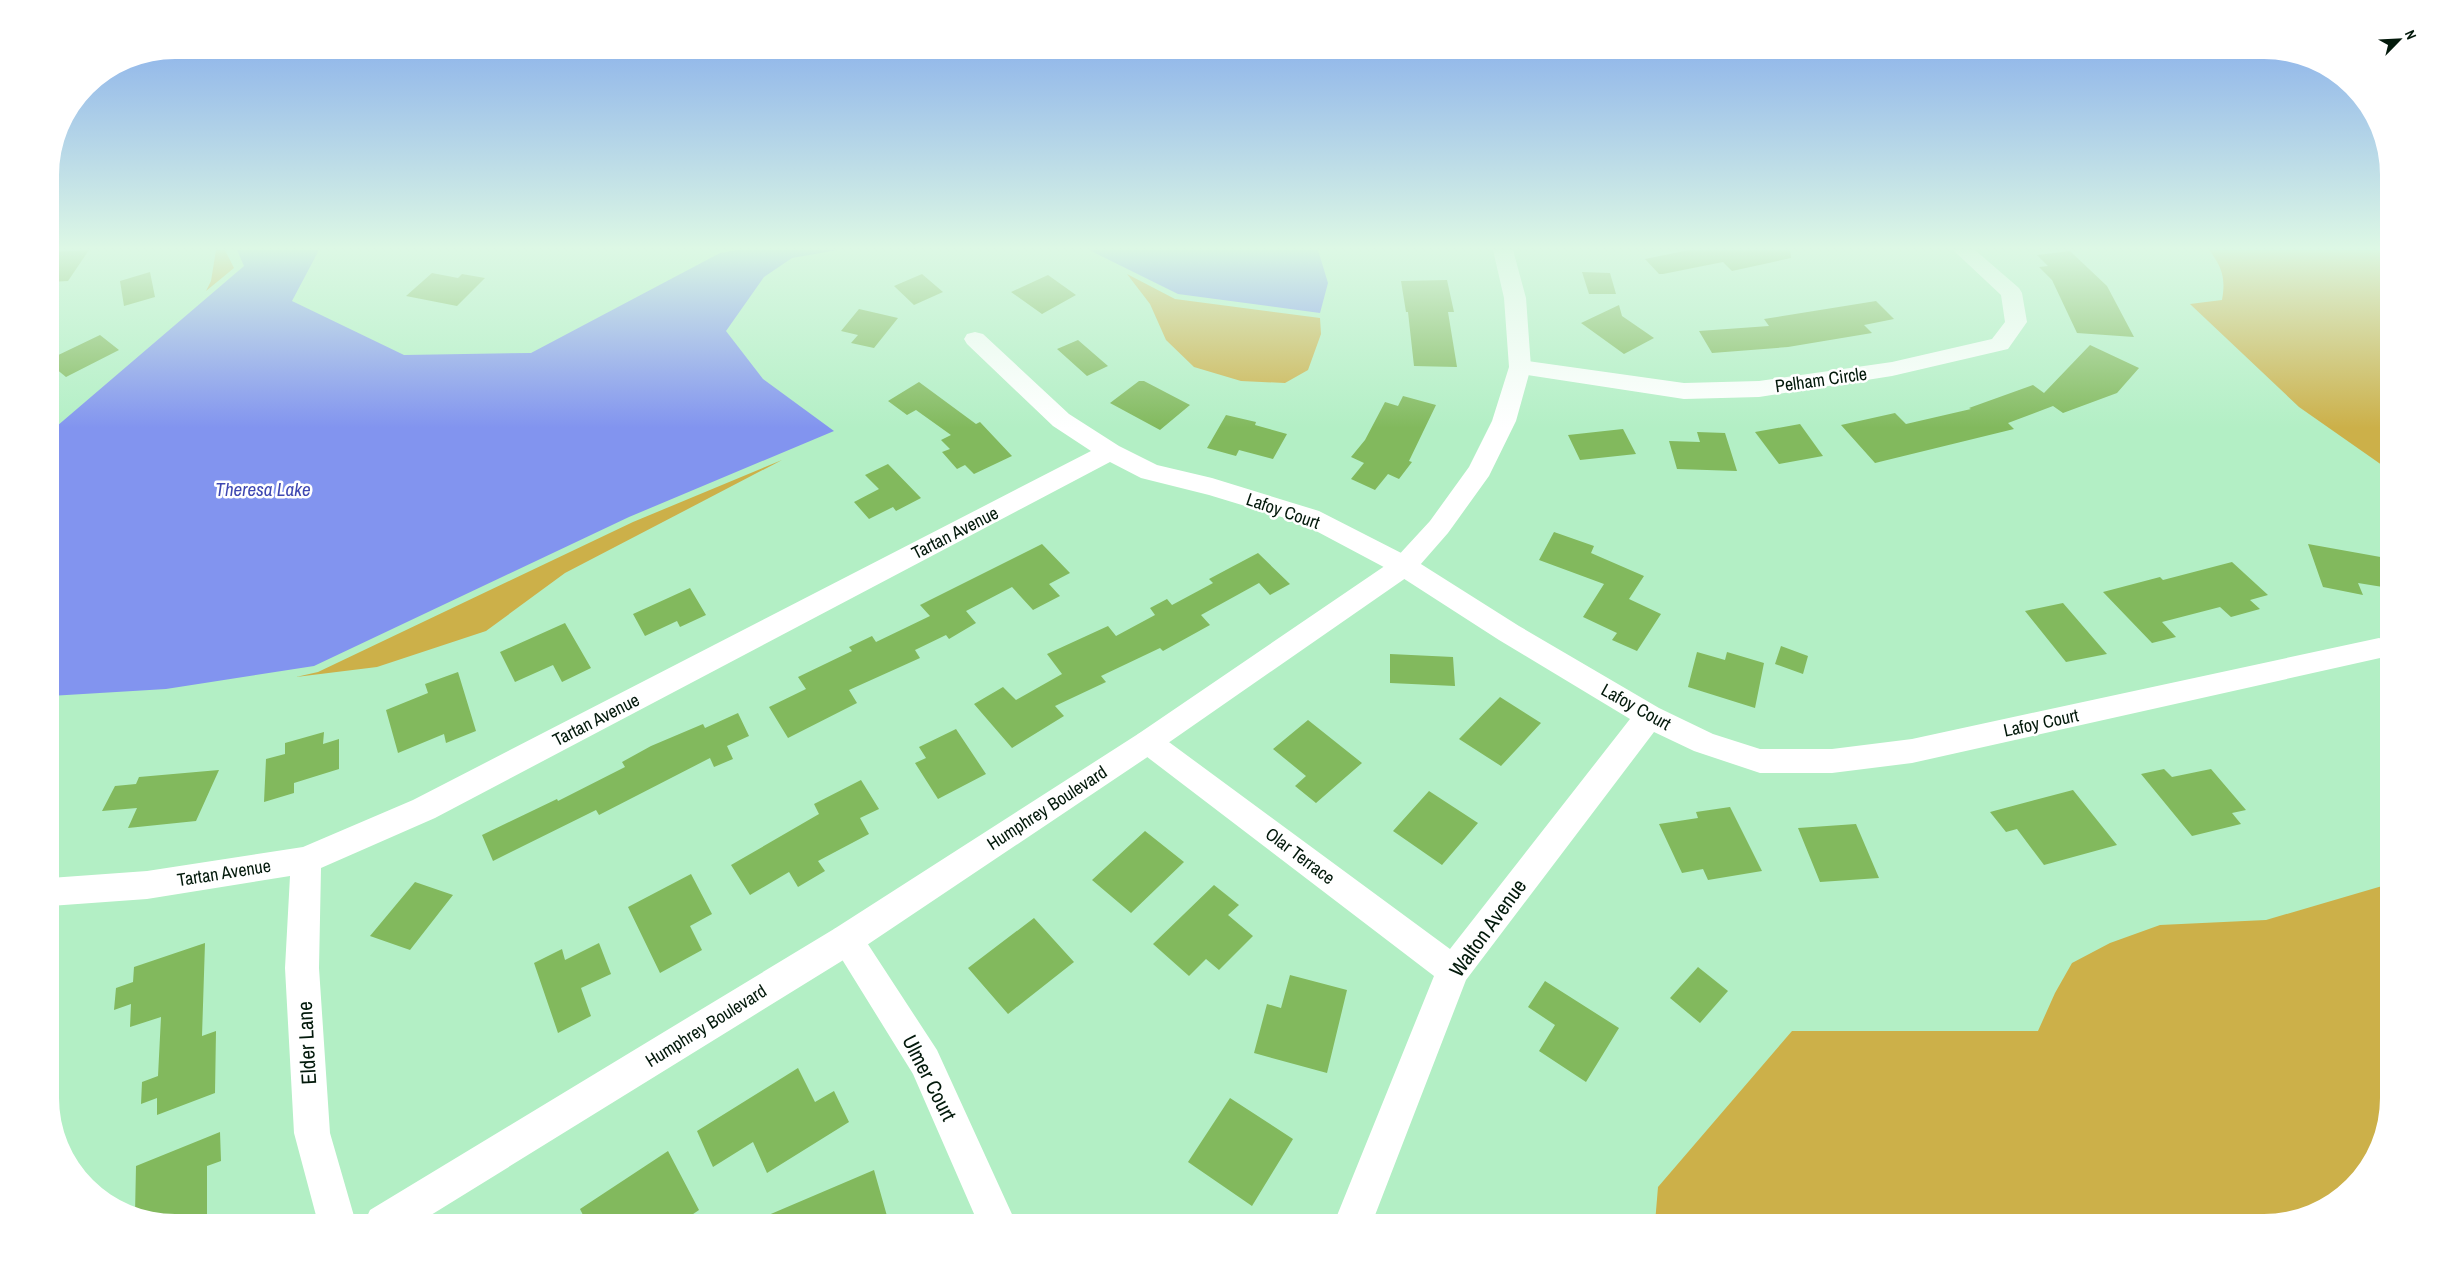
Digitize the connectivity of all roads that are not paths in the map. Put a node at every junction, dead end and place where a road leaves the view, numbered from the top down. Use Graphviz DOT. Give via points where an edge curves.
graph roads {
  1 [pos="1516,309"];
  2 [pos="2014,309"];
  3 [pos="975,340"];
  4 [pos="1520,367"];
  5 [pos="1110,452"];
  6 [pos="1404,566"];
  7 [pos="2378,649"];
  8 [pos="1649,716"];
  9 [pos="1148,742"];
  10 [pos="306,860"];
  11 [pos="59,891"];
  12 [pos="846,940"];
  13 [pos="1453,971"];
  14 [pos="334,1214"];
  15 [pos="398,1214"];
  16 [pos="993,1214"];
  17 [pos="1356,1214"];
  1 -- 4 [label="street, Humphrey Boulevard"];
  2 -- 4 [label="street, Pelham Circle" via="2016,322 2000,344 1892,370 1759,388 1684,391"];
  3 -- 5 [label="street, Lafoy Court" via="1061,420"];
  4 -- 6 [label="street, Humphrey Boulevard" via="1504,421 1480,470 1439,527"];
  5 -- 6 [label="street, Lafoy Court" via="1150,472 1310,517"];
  5 -- 10 [label="street, Tartan Avenue" via="424,809"];
  6 -- 8 [label="street, Lafoy Court"];
  6 -- 9 [label="street, Humphrey Boulevard"];
  7 -- 8 [label="street, Lafoy Court" via="1912,751 1832,761 1760,760 1704,742"];
  8 -- 13 [label="street, Walton Avenue"];
  9 -- 12 [label="street, Humphrey Boulevard"];
  9 -- 13 [label="street, Olar Terrace"];
  10 -- 11 [label="street, Tartan Avenue" via="147,884"];
  10 -- 14 [label="street, Elder Lane" via="302,968 312,1133"];
  12 -- 15 [label="street, Humphrey Boulevard"];
  12 -- 16 [label="street, Ulmer Court" via="925,1062"];
  13 -- 17 [label="street, Walton Avenue"];
}
